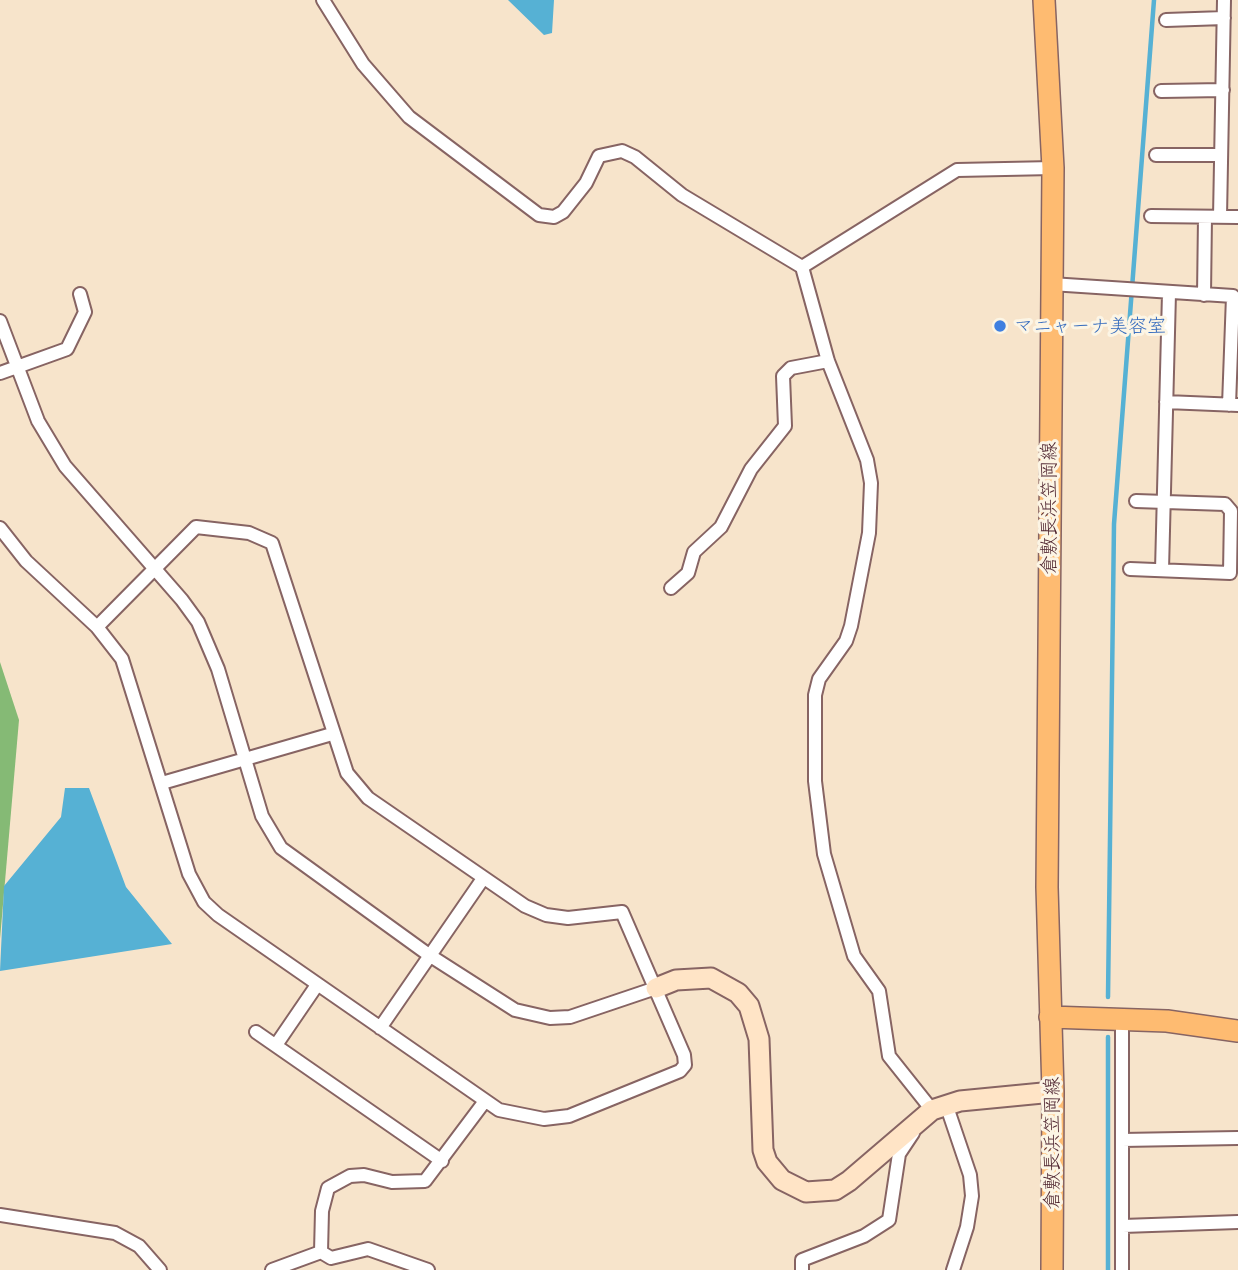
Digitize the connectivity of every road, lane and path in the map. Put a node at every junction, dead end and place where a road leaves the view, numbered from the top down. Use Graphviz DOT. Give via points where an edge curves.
graph roads {
  1 [pos="323,0"];
  2 [pos="1044,0"];
  3 [pos="1224,1"];
  4 [pos="1224,18"];
  5 [pos="1166,20"];
  6 [pos="1223,90"];
  7 [pos="1161,91"];
  8 [pos="1156,155"];
  9 [pos="1221,155"];
  10 [pos="1053,167"];
  11 [pos="1151,216"];
  12 [pos="1205,217"];
  13 [pos="1220,217"];
  14 [pos="1238,217"];
  15 [pos="802,267"];
  16 [pos="1051,284"];
  17 [pos="1169,293"];
  18 [pos="80,294"];
  19 [pos="1203,295"];
  20 [pos="0,321"];
  21 [pos="828,361"];
  22 [pos="17,366"];
  23 [pos="0,373"];
  24 [pos="1166,402"];
  25 [pos="1233,405"];
  26 [pos="1136,501"];
  27 [pos="1164,502"];
  28 [pos="0,528"];
  29 [pos="1130,569"];
  30 [pos="155,570"];
  31 [pos="1162,570"];
  32 [pos="671,588"];
  33 [pos="97,626"];
  34 [pos="332,734"];
  35 [pos="245,759"];
  36 [pos="162,783"];
  37 [pos="482,880"];
  38 [pos="429,955"];
  39 [pos="317,985"];
  40 [pos="656,988"];
  41 [pos="1050,1017"];
  42 [pos="1122,1018"];
  43 [pos="380,1028"];
  44 [pos="1238,1031"];
  45 [pos="256,1032"];
  46 [pos="275,1045"];
  47 [pos="1053,1092"];
  48 [pos="485,1101"];
  49 [pos="939,1107"];
  50 [pos="914,1122"];
  51 [pos="1238,1138"];
  52 [pos="1122,1140"];
  53 [pos="442,1161"];
  54 [pos="0,1215"];
  55 [pos="1238,1222"];
  56 [pos="1123,1226"];
  57 [pos="321,1252"];
  58 [pos="160,1270"];
  59 [pos="272,1270"];
  60 [pos="428,1270"];
  61 [pos="802,1270"];
  62 [pos="953,1270"];
  63 [pos="1052,1270"];
  64 [pos="1122,1270"];
  1 -- 15 [label="street" via="363,64 409,117 539,215 554,217 564,212 599,156 622,151 682,195"];
  2 -- 10 [label="main road, 倉敷長浜笠岡線"];
  3 -- 4 [label="street"];
  4 -- 5 [label="street"];
  4 -- 6 [label="street"];
  6 -- 7 [label="street"];
  6 -- 9 [label="street"];
  8 -- 9 [label="street"];
  9 -- 13 [label="street"];
  10 -- 15 [label="street" via="957,170"];
  10 -- 16 [label="main road, 倉敷長浜笠岡線"];
  11 -- 12 [label="street"];
  12 -- 13 [label="street"];
  12 -- 19 [label="street"];
  13 -- 14 [label="street"];
  15 -- 21 [label="street"];
  16 -- 17 [label="street"];
  16 -- 41 [label="main road, 倉敷長浜笠岡線"];
  17 -- 19 [label="street"];
  17 -- 24 [label="street"];
  18 -- 22 [label="street" via="86,312 67,349"];
  19 -- 25 [label="street" via="1233,296"];
  20 -- 22 [label="street"];
  21 -- 32 [label="street" via="791,368 783,376 785,426 751,469 721,527 694,552 688,573"];
  21 -- 49 [label="street" via="867,460 871,483 869,533 851,626 846,641 819,678 815,695 815,780 824,854 854,956 879,991 889,1056"];
  22 -- 23 [label="street"];
  22 -- 30 [label="street" via="38,421 65,466"];
  24 -- 25 [label="street"];
  24 -- 27 [label="street"];
  26 -- 27 [label="street"];
  27 -- 31 [label="street"];
  27 -- 31 [label="street" via="1224,504 1231,511 1230,573"];
  28 -- 33 [label="street" via="26,561"];
  29 -- 31 [label="street"];
  30 -- 33 [label="street"];
  30 -- 34 [label="street" via="197,527 249,533 272,543"];
  30 -- 35 [label="street" via="182,600 210,648"];
  33 -- 36 [label="street" via="122,659"];
  34 -- 35 [label="street"];
  34 -- 37 [label="street" via="346,773 368,798"];
  35 -- 36 [label="street"];
  35 -- 38 [label="street" via="262,816 281,848"];
  36 -- 39 [label="street" via="188,874 204,902"];
  37 -- 38 [label="street"];
  37 -- 40 [label="street" via="547,915 578,918 622,912"];
  38 -- 40 [label="street" via="497,1001 550,1018 570,1017"];
  38 -- 43 [label="street"];
  39 -- 43 [label="street"];
  39 -- 46 [label="street"];
  40 -- 48 [label="street" via="684,1055 680,1071 569,1116 520,1116"];
  40 -- 50 [label="street" via="676,980 711,978 738,993 749,1006 760,1040 763,1150 772,1171 792,1187 806,1192 835,1190"];
  41 -- 42 [label="main road"];
  41 -- 47 [label="main road, 倉敷長浜笠岡線"];
  42 -- 44 [label="main road"];
  42 -- 52 [label="street"];
  43 -- 48 [label="street"];
  45 -- 46 [label="street"];
  46 -- 53 [label="street"];
  47 -- 49 [label="street"];
  47 -- 63 [label="main road, 倉敷長浜笠岡線"];
  48 -- 53 [label="street"];
  49 -- 50 [label="street"];
  49 -- 62 [label="street" via="970,1175 972,1196"];
  50 -- 61 [label="street" via="912,1135 899,1154 889,1220 864,1236 802,1260"];
  51 -- 52 [label="street"];
  52 -- 56 [label="street"];
  53 -- 57 [label="street" via="425,1181 350,1176 328,1188"];
  54 -- 58 [label="street" via="115,1233 139,1245"];
  55 -- 56 [label="street"];
  56 -- 64 [label="street"];
  57 -- 59 [label="street"];
  57 -- 60 [label="street" via="331,1258 368,1249"];
}
